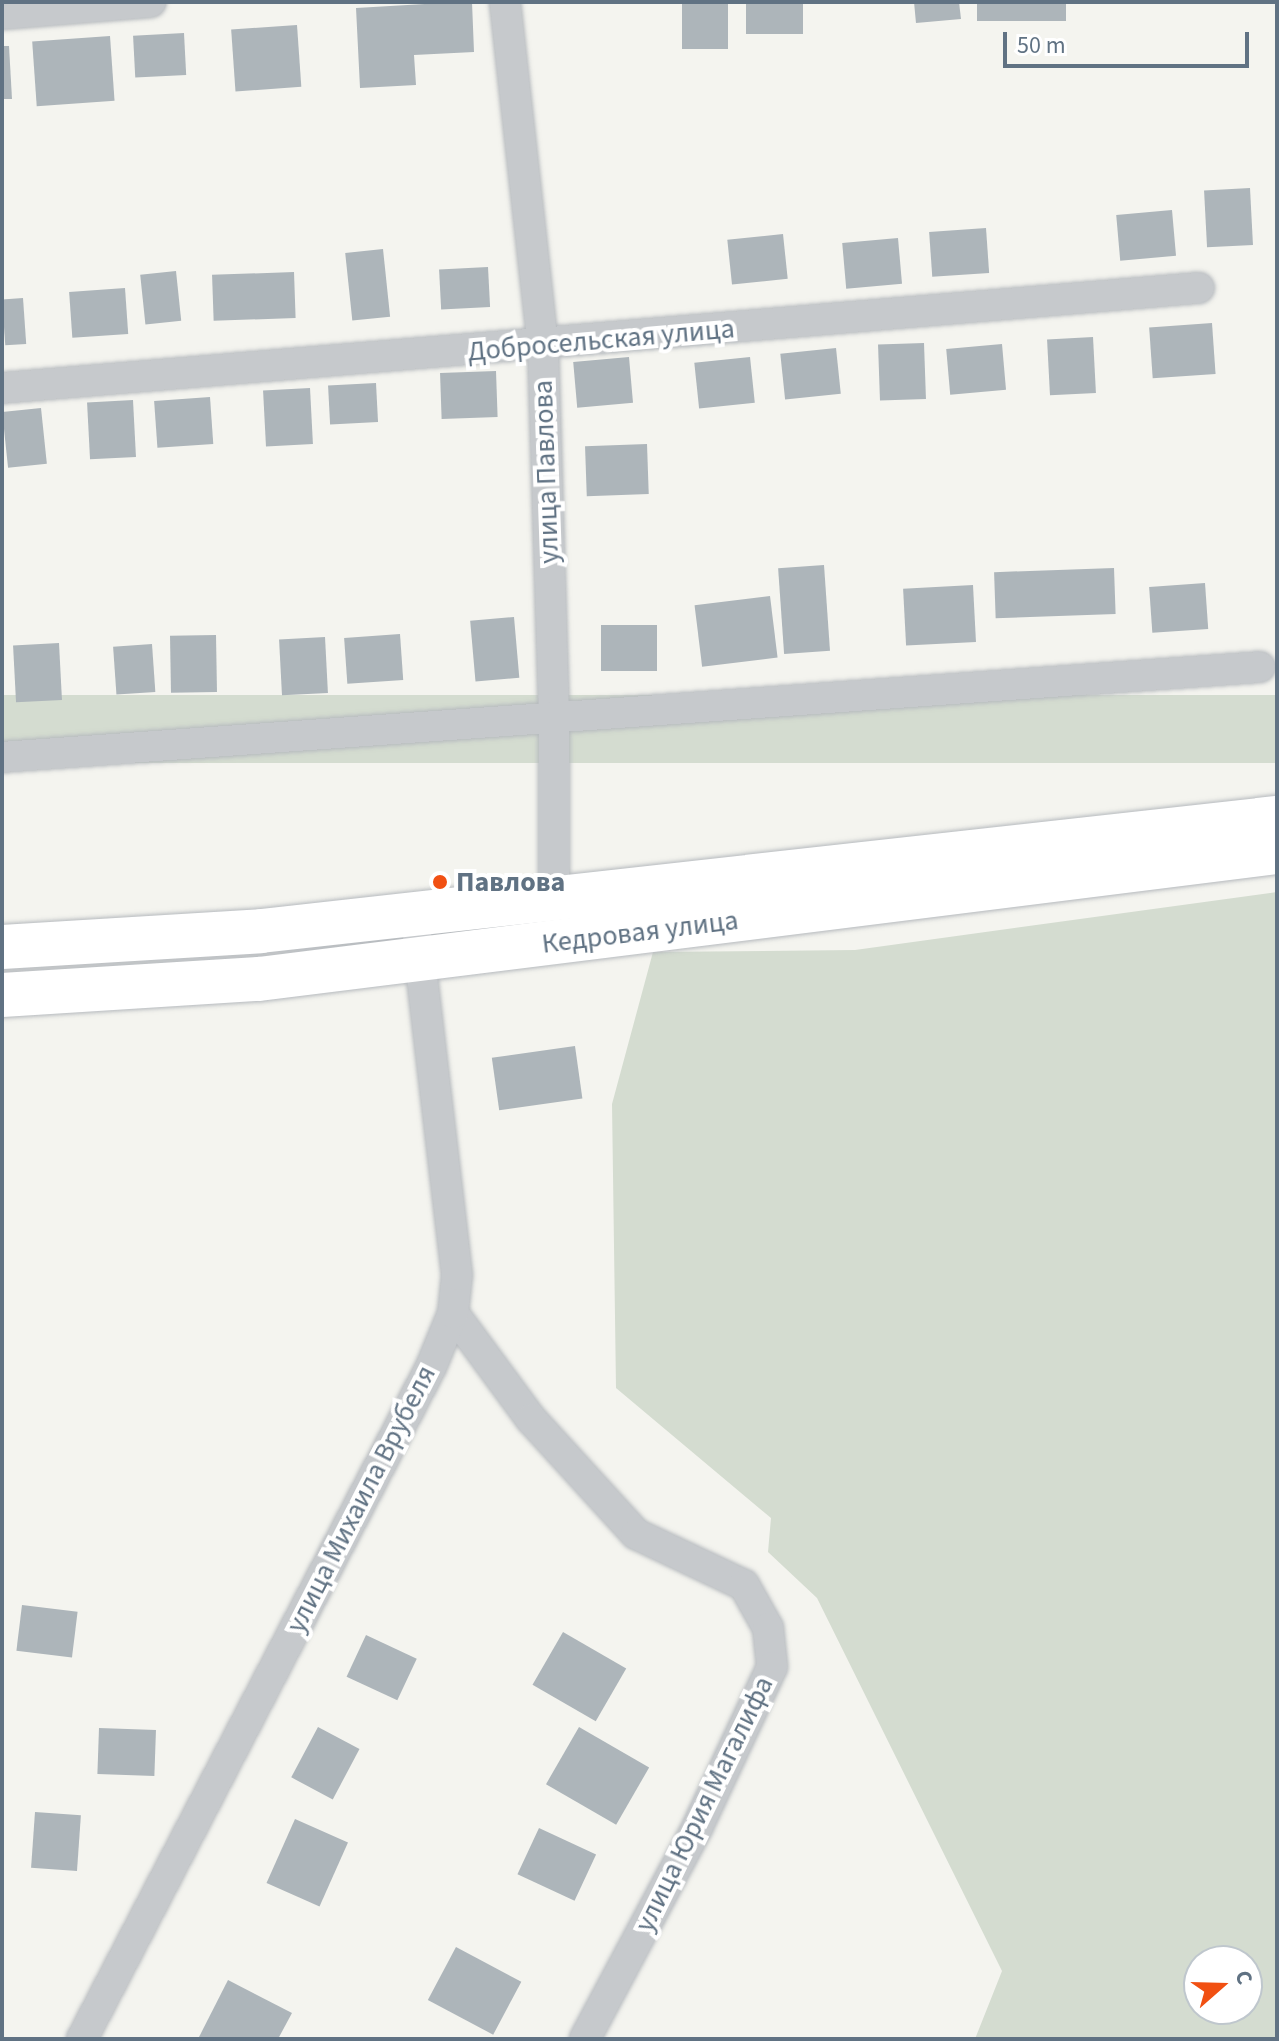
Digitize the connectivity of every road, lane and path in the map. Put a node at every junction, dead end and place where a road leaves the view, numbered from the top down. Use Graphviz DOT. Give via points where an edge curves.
graph roads {
  1 [pos="151,2"];
  2 [pos="505,2"];
  3 [pos="2,14"];
  4 [pos="1199,288"];
  5 [pos="543,345"];
  6 [pos="2,388"];
  7 [pos="1260,667"];
  8 [pos="554,717"];
  9 [pos="2,757"];
  10 [pos="1277,818"];
  11 [pos="1277,852"];
  12 [pos="554,898"];
  13 [pos="417,915"];
  14 [pos="553,943"];
  15 [pos="2,947"];
  16 [pos="419,960"];
  17 [pos="2,995"];
  18 [pos="453,1313"];
  19 [pos="82,2039"];
  20 [pos="585,2039"];
  1 -- 3 [label="street"];
  2 -- 5 [label="street, улица Павлова"];
  4 -- 5 [label="street, Добросельская улица"];
  5 -- 6 [label="street, Добросельская улица"];
  5 -- 8 [label="street, улица Павлова"];
  7 -- 8 [label="street"];
  8 -- 9 [label="street"];
  8 -- 12 [label="street, улица Павлова"];
  10 -- 12 [label="main road, Кедровая улица"];
  11 -- 14 [label="main road, Кедровая улица"];
  12 -- 13 [label="main road, Кедровая улица"];
  12 -- 14 [label="street, улица Павлова"];
  13 -- 15 [label="main road, Кедровая улица"];
  13 -- 16 [label="street, улица Михаила Врубеля"];
  14 -- 16 [label="main road, Кедровая улица"];
  16 -- 17 [label="main road, Кедровая улица" via="259,979"];
  16 -- 18 [label="street, улица Михаила Врубеля" via="457,1275"];
  18 -- 19 [label="street, улица Михаила Врубеля" via="431,1367"];
  18 -- 20 [label="street, улица Юрия Магалифа" via="531,1419 636,1534 744,1585 768,1628 772,1667 697,1828"];
}
